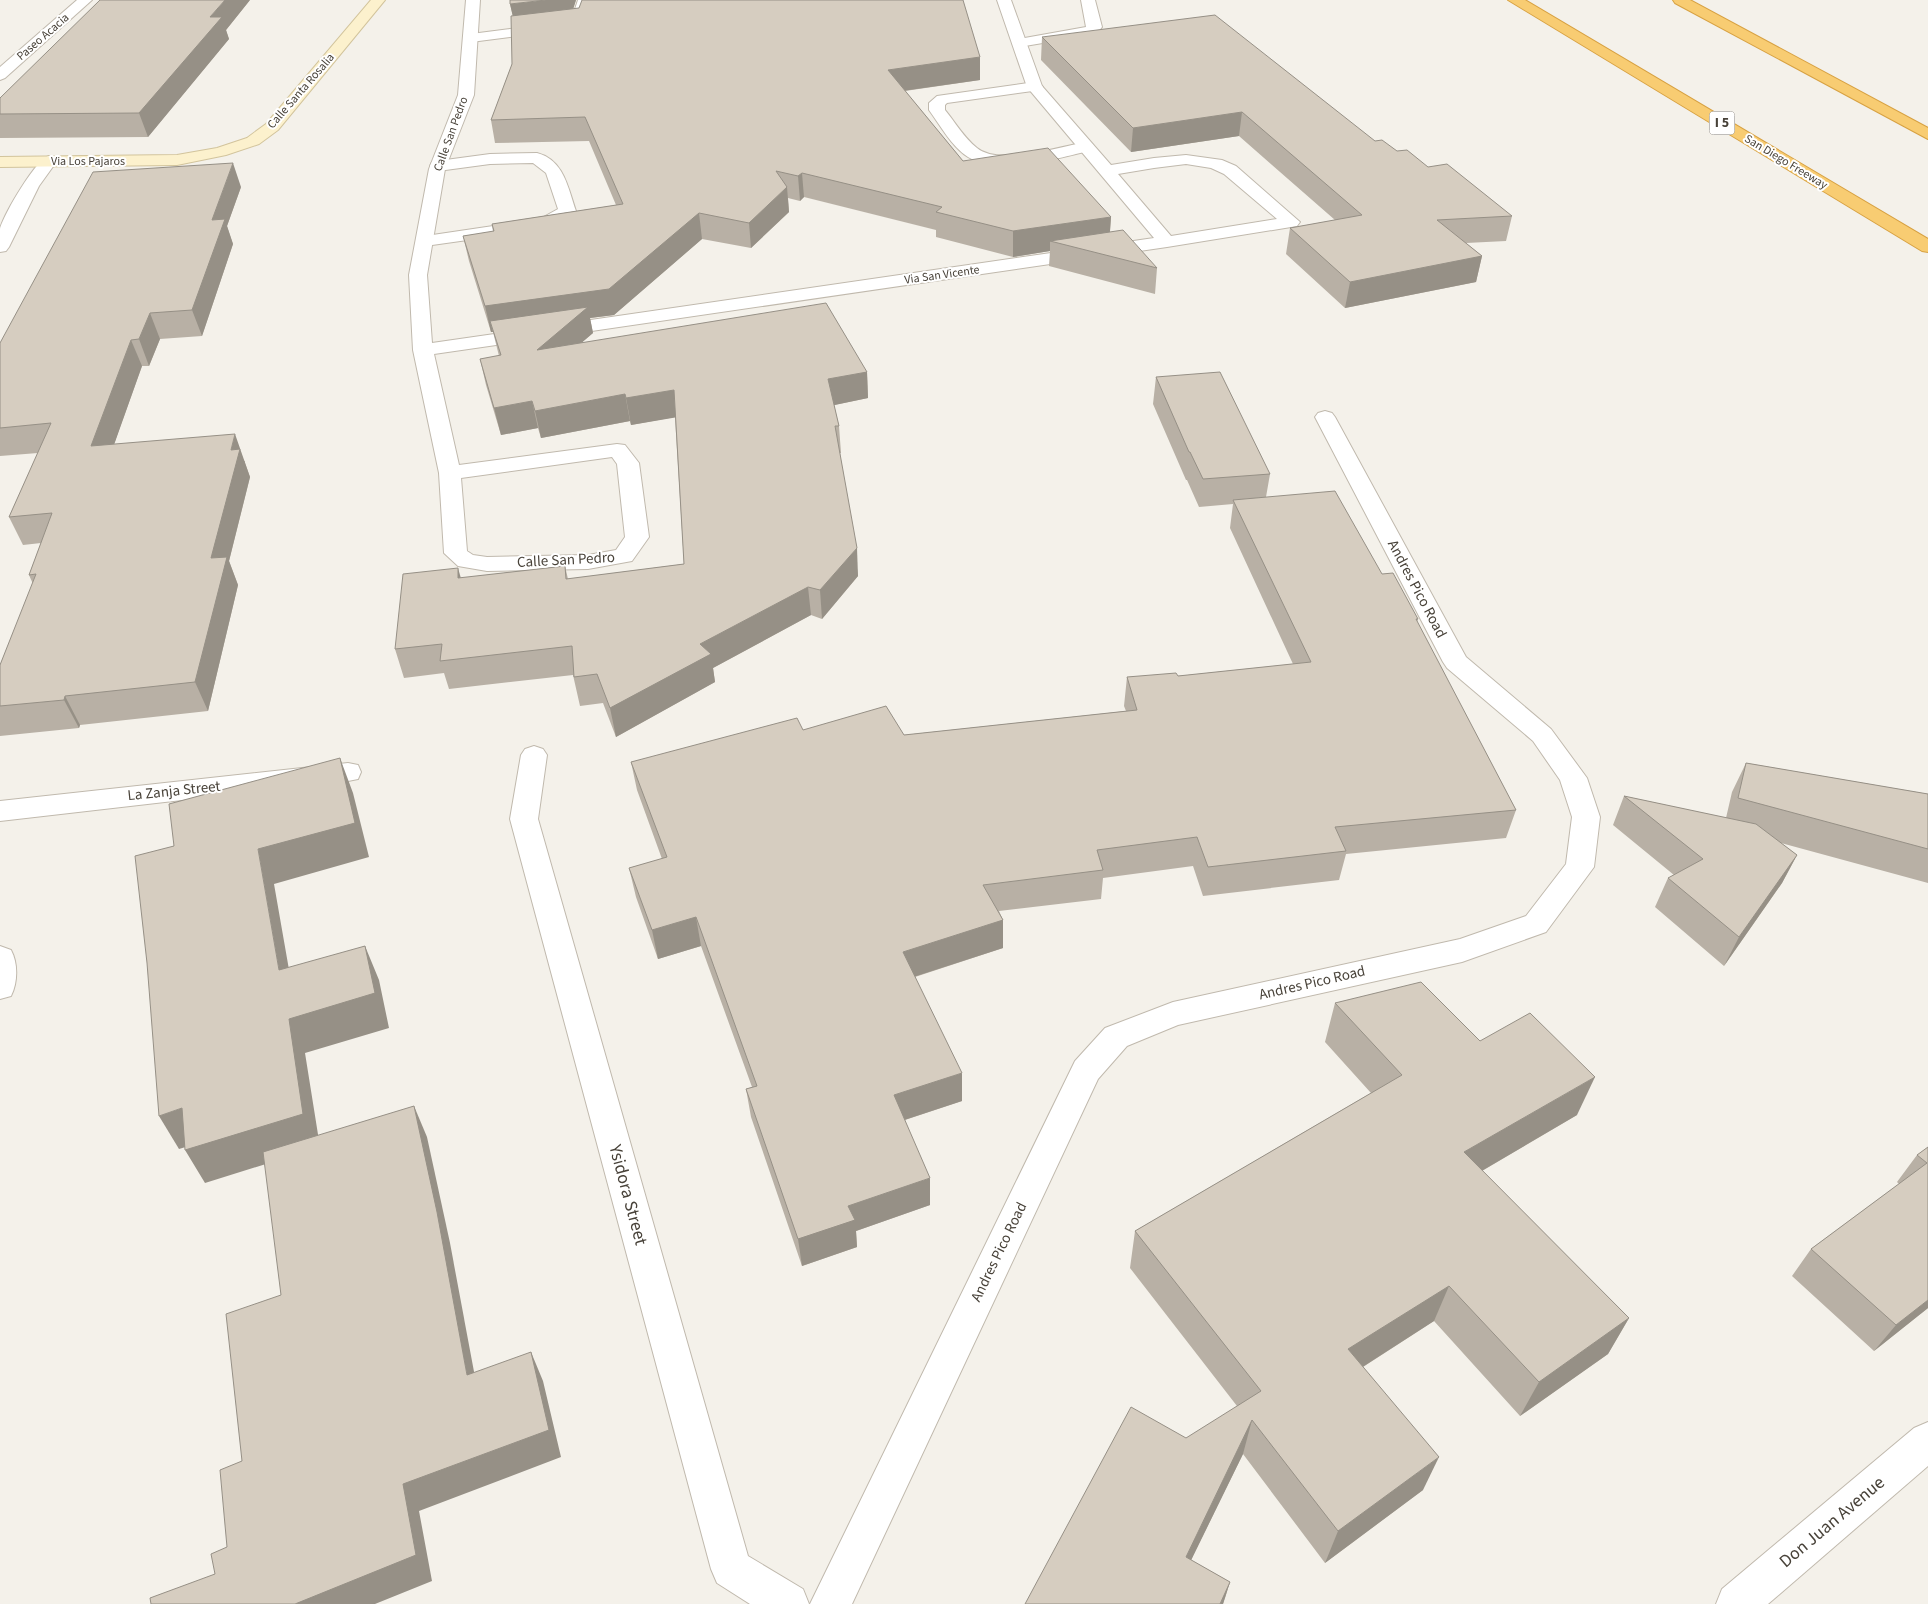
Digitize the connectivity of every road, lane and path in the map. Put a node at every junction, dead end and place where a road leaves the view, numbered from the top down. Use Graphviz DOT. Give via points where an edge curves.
graph roads {
  1 [pos="85,0"];
  2 [pos="378,0"];
  3 [pos="473,0"];
  4 [pos="585,0"];
  5 [pos="1004,0"];
  6 [pos="1088,0"];
  7 [pos="1515,0"];
  8 [pos="1680,0"];
  9 [pos="471,38"];
  10 [pos="1019,43"];
  11 [pos="0,74"];
  12 [pos="1035,87"];
  13 [pos="1928,134"];
  14 [pos="1086,147"];
  15 [pos="177,160"];
  16 [pos="49,161"];
  17 [pos="0,162"];
  18 [pos="438,166"];
  19 [pos="1107,171"];
  20 [pos="425,241"];
  21 [pos="1167,242"];
  22 [pos="0,247"];
  23 [pos="1928,247"];
  24 [pos="424,350"];
  25 [pos="1325,417"];
  26 [pos="450,473"];
  27 [pos="534,755"];
  28 [pos="348,772"];
  29 [pos="0,811"];
  30 [pos="0,958"];
  31 [pos="0,988"];
  32 [pos="1928,1441"];
  33 [pos="788,1604"];
  34 [pos="831,1604"];
  35 [pos="1737,1604"];
  1 -- 11 [label="street, Paseo Acacia"];
  2 -- 15 [label="street, Calle Santa Rosalia" via="272,128 252,142"];
  3 -- 9 [label="street, Calle San Pedro"];
  4 -- 9 [label="street" via="577,25"];
  5 -- 10 [label="street"];
  6 -- 10 [label="street" via="1096,27 1091,32"];
  7 -- 23 [label="highway, San Diego Freeway / I 5"];
  8 -- 13 [label="highway"];
  9 -- 18 [label="street, Calle San Pedro" via="466,95"];
  10 -- 12 [label="street"];
  12 -- 14 [label="street"];
  12 -- 14 [label="street" via="943,99 937,102 937,110 973,154 984,159 1004,160"];
  14 -- 19 [label="street"];
  15 -- 16 [label="street, Via Los Pajaros"];
  16 -- 17 [label="street, Via Los Pajaros"];
  16 -- 22 [label="street" via="31,185"];
  18 -- 20 [label="street, Calle San Pedro"];
  18 -- 20 [label="street" via="536,158 554,171 566,211 546,224"];
  19 -- 21 [label="street"];
  19 -- 21 [label="street, Via San Vicente" via="1183,160 1219,164 1291,222"];
  20 -- 24 [label="street, Calle San Pedro" via="418,275"];
  21 -- 24 [label="street, Via San Vicente"];
  24 -- 26 [label="street, Calle San Pedro"];
  25 -- 34 [label="street, Andres Pico Road" via="1456,662 1542,735 1573,778 1586,817 1580,867 1536,924 1462,950 1173,1014 1116,1037 1086,1070"];
  26 -- 26 [label="street, Calle San Pedro" via="456,553 466,561 487,564 588,562 624,556 637,537 628,463 617,450"];
  27 -- 33 [label="street, Ysidora Street" via="524,819 731,1569"];
  28 -- 29 [label="street, La Zanja Street"];
  30 -- 31 [label="street"];
  32 -- 35 [label="street, Don Juan Avenue"];
}
